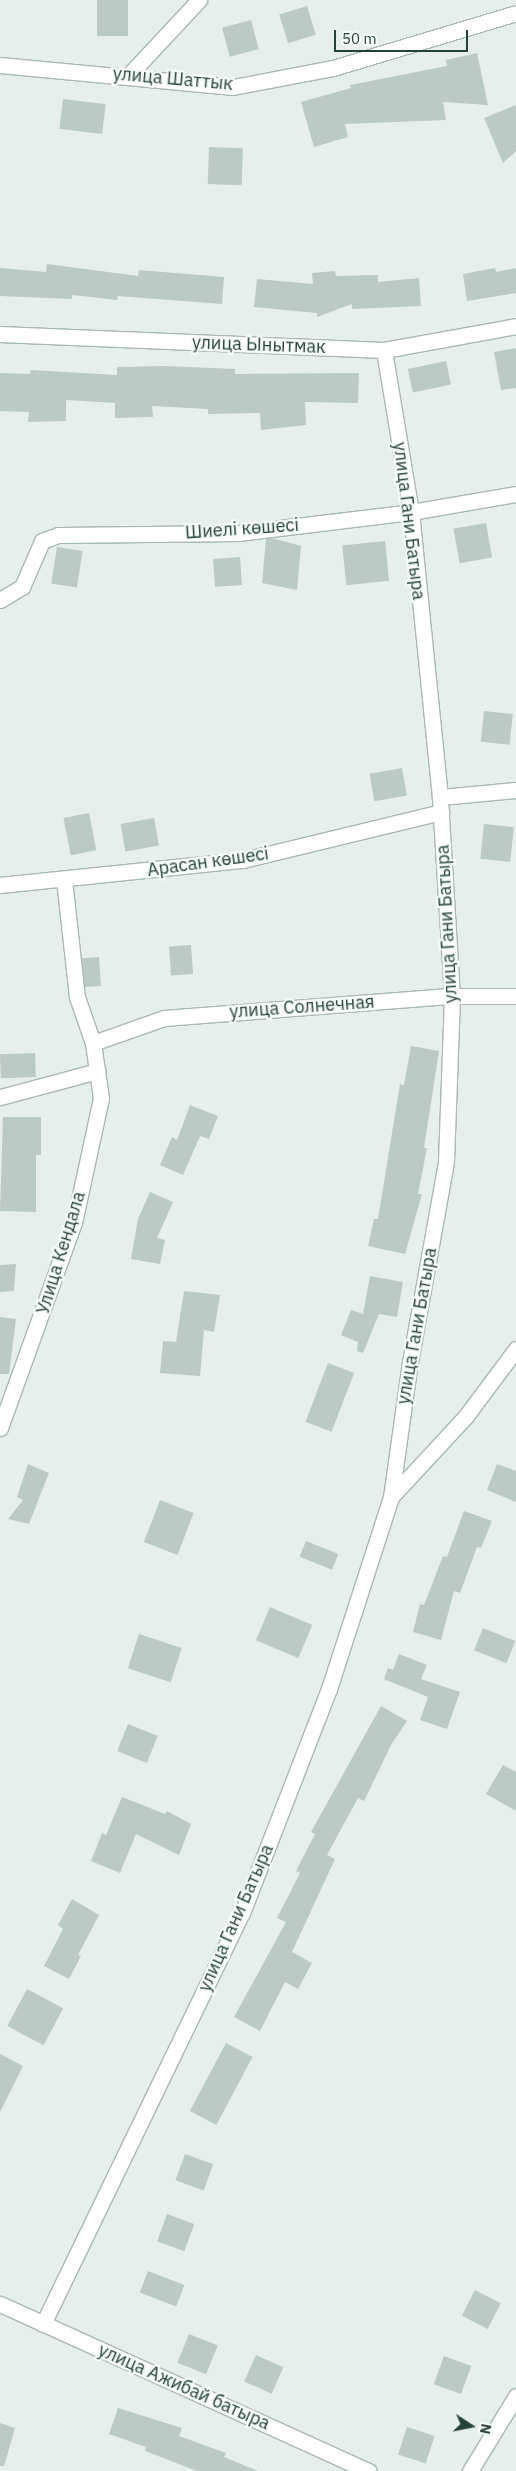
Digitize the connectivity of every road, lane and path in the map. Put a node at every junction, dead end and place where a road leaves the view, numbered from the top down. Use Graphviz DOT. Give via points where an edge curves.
graph roads {
  1 [pos="199,0"];
  2 [pos="516,12"];
  3 [pos="0,65"];
  4 [pos="129,75"];
  5 [pos="516,326"];
  6 [pos="0,334"];
  7 [pos="384,350"];
  8 [pos="516,494"];
  9 [pos="411,512"];
  10 [pos="0,600"];
  11 [pos="516,790"];
  12 [pos="440,797"];
  13 [pos="441,812"];
  14 [pos="64,880"];
  15 [pos="0,885"];
  16 [pos="452,996"];
  17 [pos="516,996"];
  18 [pos="93,1043"];
  19 [pos="98,1071"];
  20 [pos="0,1097"];
  21 [pos="516,1349"];
  22 [pos="0,1428"];
  23 [pos="391,1497"];
  24 [pos="0,2304"];
  25 [pos="43,2324"];
  26 [pos="516,2396"];
  27 [pos="369,2471"];
  28 [pos="470,2471"];
  1 -- 4 [label="street"];
  2 -- 4 [label="street, улица Шаттык" via="333,68 233,87"];
  3 -- 4 [label="street, улица Шаттык"];
  5 -- 7 [label="street, улица Ынытмак"];
  6 -- 7 [label="street, улица Ынытмак"];
  7 -- 9 [label="street, улица Гани Батыра"];
  8 -- 9 [label="street, Шиелі көшесі"];
  9 -- 10 [label="street, Шиелі көшесі" via="238,533 58,535 42,541 22,587"];
  9 -- 12 [label="street, улица Гани Батыра"];
  11 -- 12 [label="street"];
  12 -- 13 [label="street, улица Гани Батыра"];
  13 -- 14 [label="street, Арасан көшесі" via="243,860"];
  13 -- 16 [label="street, улица Гани Батыра"];
  14 -- 15 [label="street, Арасан көшесі"];
  14 -- 18 [label="street, Улица Кендала" via="77,997"];
  16 -- 17 [label="street, улица Солнечная"];
  16 -- 18 [label="street, улица Солнечная" via="164,1018"];
  16 -- 23 [label="street, улица Гани Батыра" via="446,1161 410,1362"];
  18 -- 19 [label="street, Улица Кендала"];
  19 -- 20 [label="street"];
  19 -- 22 [label="street, Улица Кендала" via="101,1098 74,1223"];
  21 -- 23 [label="street, улица Гани Батыра" via="466,1416"];
  23 -- 25 [label="street, улица Гани Батыра" via="329,1690 242,1913"];
  24 -- 25 [label="street, улица Ажибай батыра"];
  25 -- 27 [label="street, улица Ажибай батыра"];
  26 -- 28 [label="street"];
}
